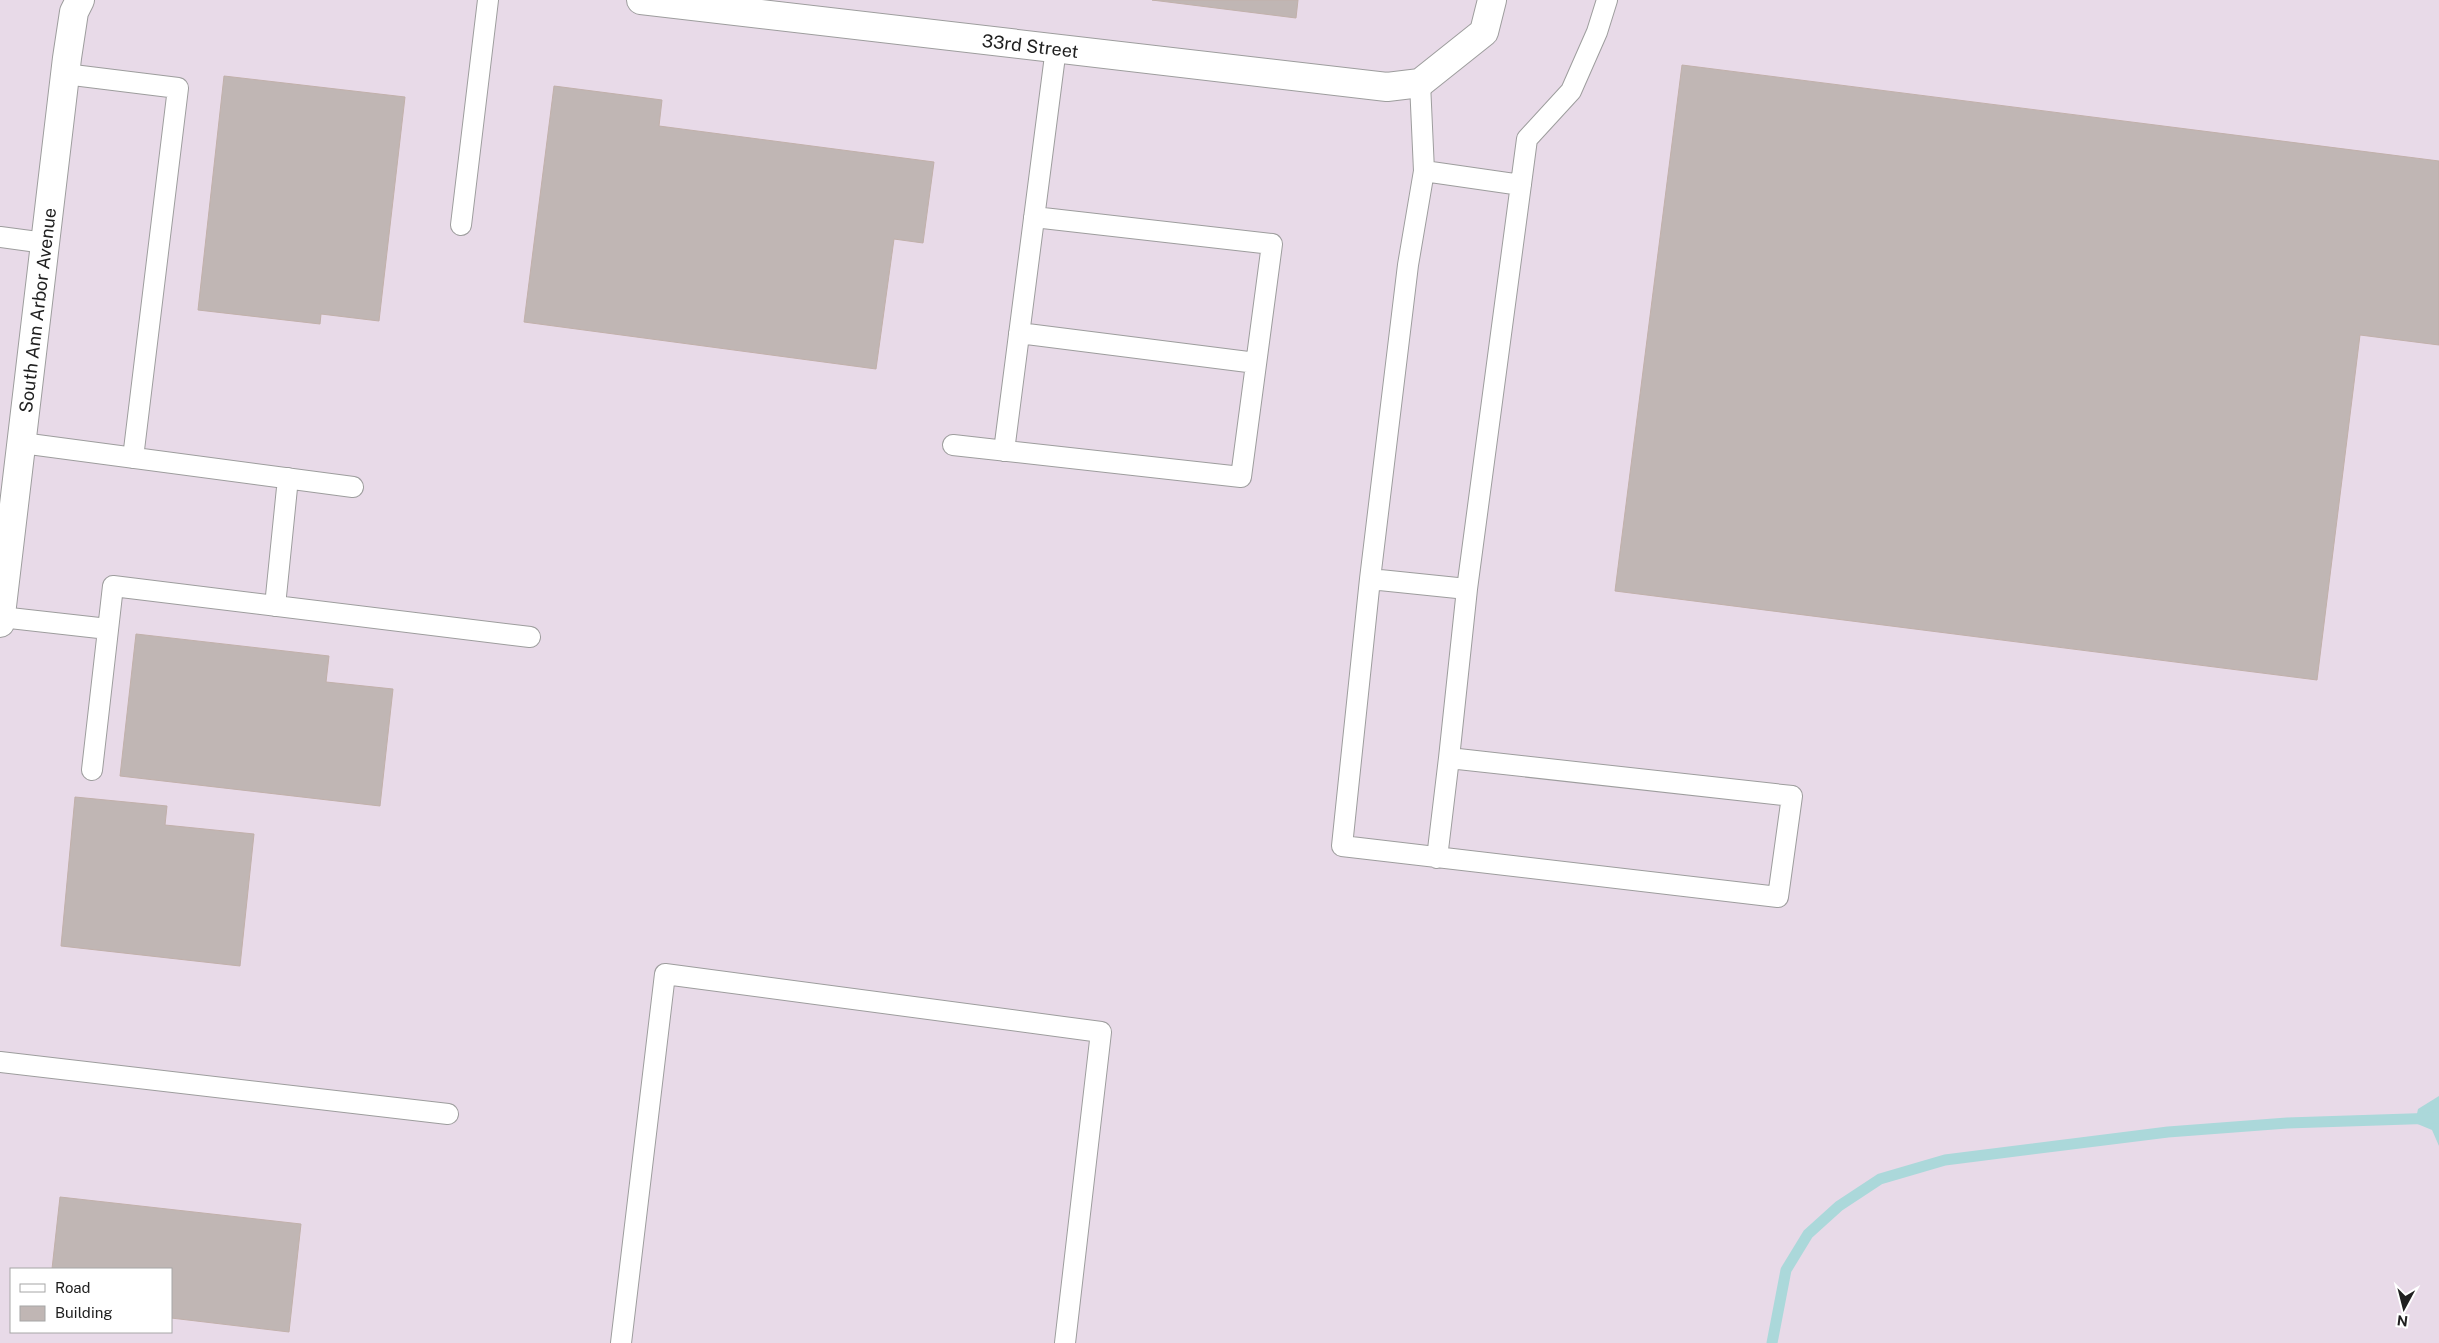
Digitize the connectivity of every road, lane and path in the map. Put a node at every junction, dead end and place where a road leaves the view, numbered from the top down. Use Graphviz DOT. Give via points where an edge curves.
graph roads {
  1 [pos="80,0"];
  2 [pos="488,0"];
  3 [pos="641,0"];
  4 [pos="1492,0"];
  5 [pos="1607,0"];
  6 [pos="753,7"];
  7 [pos="1056,48"];
  8 [pos="65,74"];
  9 [pos="1420,83"];
  10 [pos="1424,171"];
  11 [pos="1521,185"];
  12 [pos="1034,217"];
  13 [pos="461,225"];
  14 [pos="0,237"];
  15 [pos="45,243"];
  16 [pos="1019,333"];
  17 [pos="1256,363"];
  18 [pos="22,443"];
  19 [pos="953,445"];
  20 [pos="1004,451"];
  21 [pos="133,458"];
  22 [pos="288,478"];
  23 [pos="353,487"];
  24 [pos="1370,579"];
  25 [pos="1467,589"];
  26 [pos="1,606"];
  27 [pos="275,606"];
  28 [pos="108,629"];
  29 [pos="530,637"];
  30 [pos="1449,758"];
  31 [pos="92,770"];
  32 [pos="1437,858"];
  33 [pos="0,1062"];
  34 [pos="448,1114"];
  35 [pos="620,1343"];
  36 [pos="1065,1343"];
  1 -- 8 [label="street, South Ann Arbor Avenue" via="74,12"];
  2 -- 13 [label="lane"];
  3 -- 6 [label="street, 33rd Street"];
  4 -- 9 [label="street" via="1484,32"];
  5 -- 11 [label="lane" via="1571,91 1526,139"];
  6 -- 7 [label="street, 33rd Street"];
  7 -- 9 [label="street, 33rd Street" via="1387,87"];
  7 -- 12 [label="lane"];
  8 -- 15 [label="street, South Ann Arbor Avenue"];
  8 -- 21 [label="lane" via="178,88"];
  9 -- 10 [label="lane"];
  10 -- 11 [label="lane"];
  10 -- 24 [label="lane" via="1408,265"];
  11 -- 25 [label="lane"];
  12 -- 16 [label="lane"];
  12 -- 17 [label="lane" via="1272,244"];
  14 -- 15 [label="lane"];
  15 -- 18 [label="street, South Ann Arbor Avenue"];
  16 -- 17 [label="lane"];
  16 -- 20 [label="lane"];
  17 -- 20 [label="lane" via="1241,478"];
  18 -- 21 [label="lane"];
  18 -- 26 [label="street, South Ann Arbor Avenue"];
  19 -- 20 [label="lane"];
  21 -- 22 [label="lane"];
  22 -- 23 [label="lane"];
  22 -- 27 [label="lane"];
  24 -- 25 [label="lane"];
  24 -- 32 [label="lane" via="1342,846"];
  25 -- 30 [label="lane"];
  26 -- 28 [label="lane"];
  27 -- 28 [label="lane" via="113,586"];
  27 -- 29 [label="lane"];
  28 -- 31 [label="lane"];
  30 -- 32 [label="lane"];
  30 -- 32 [label="lane" via="1792,796 1778,897"];
  33 -- 34 [label="lane"];
  35 -- 36 [label="lane" via="666,974 1101,1032"];
}
